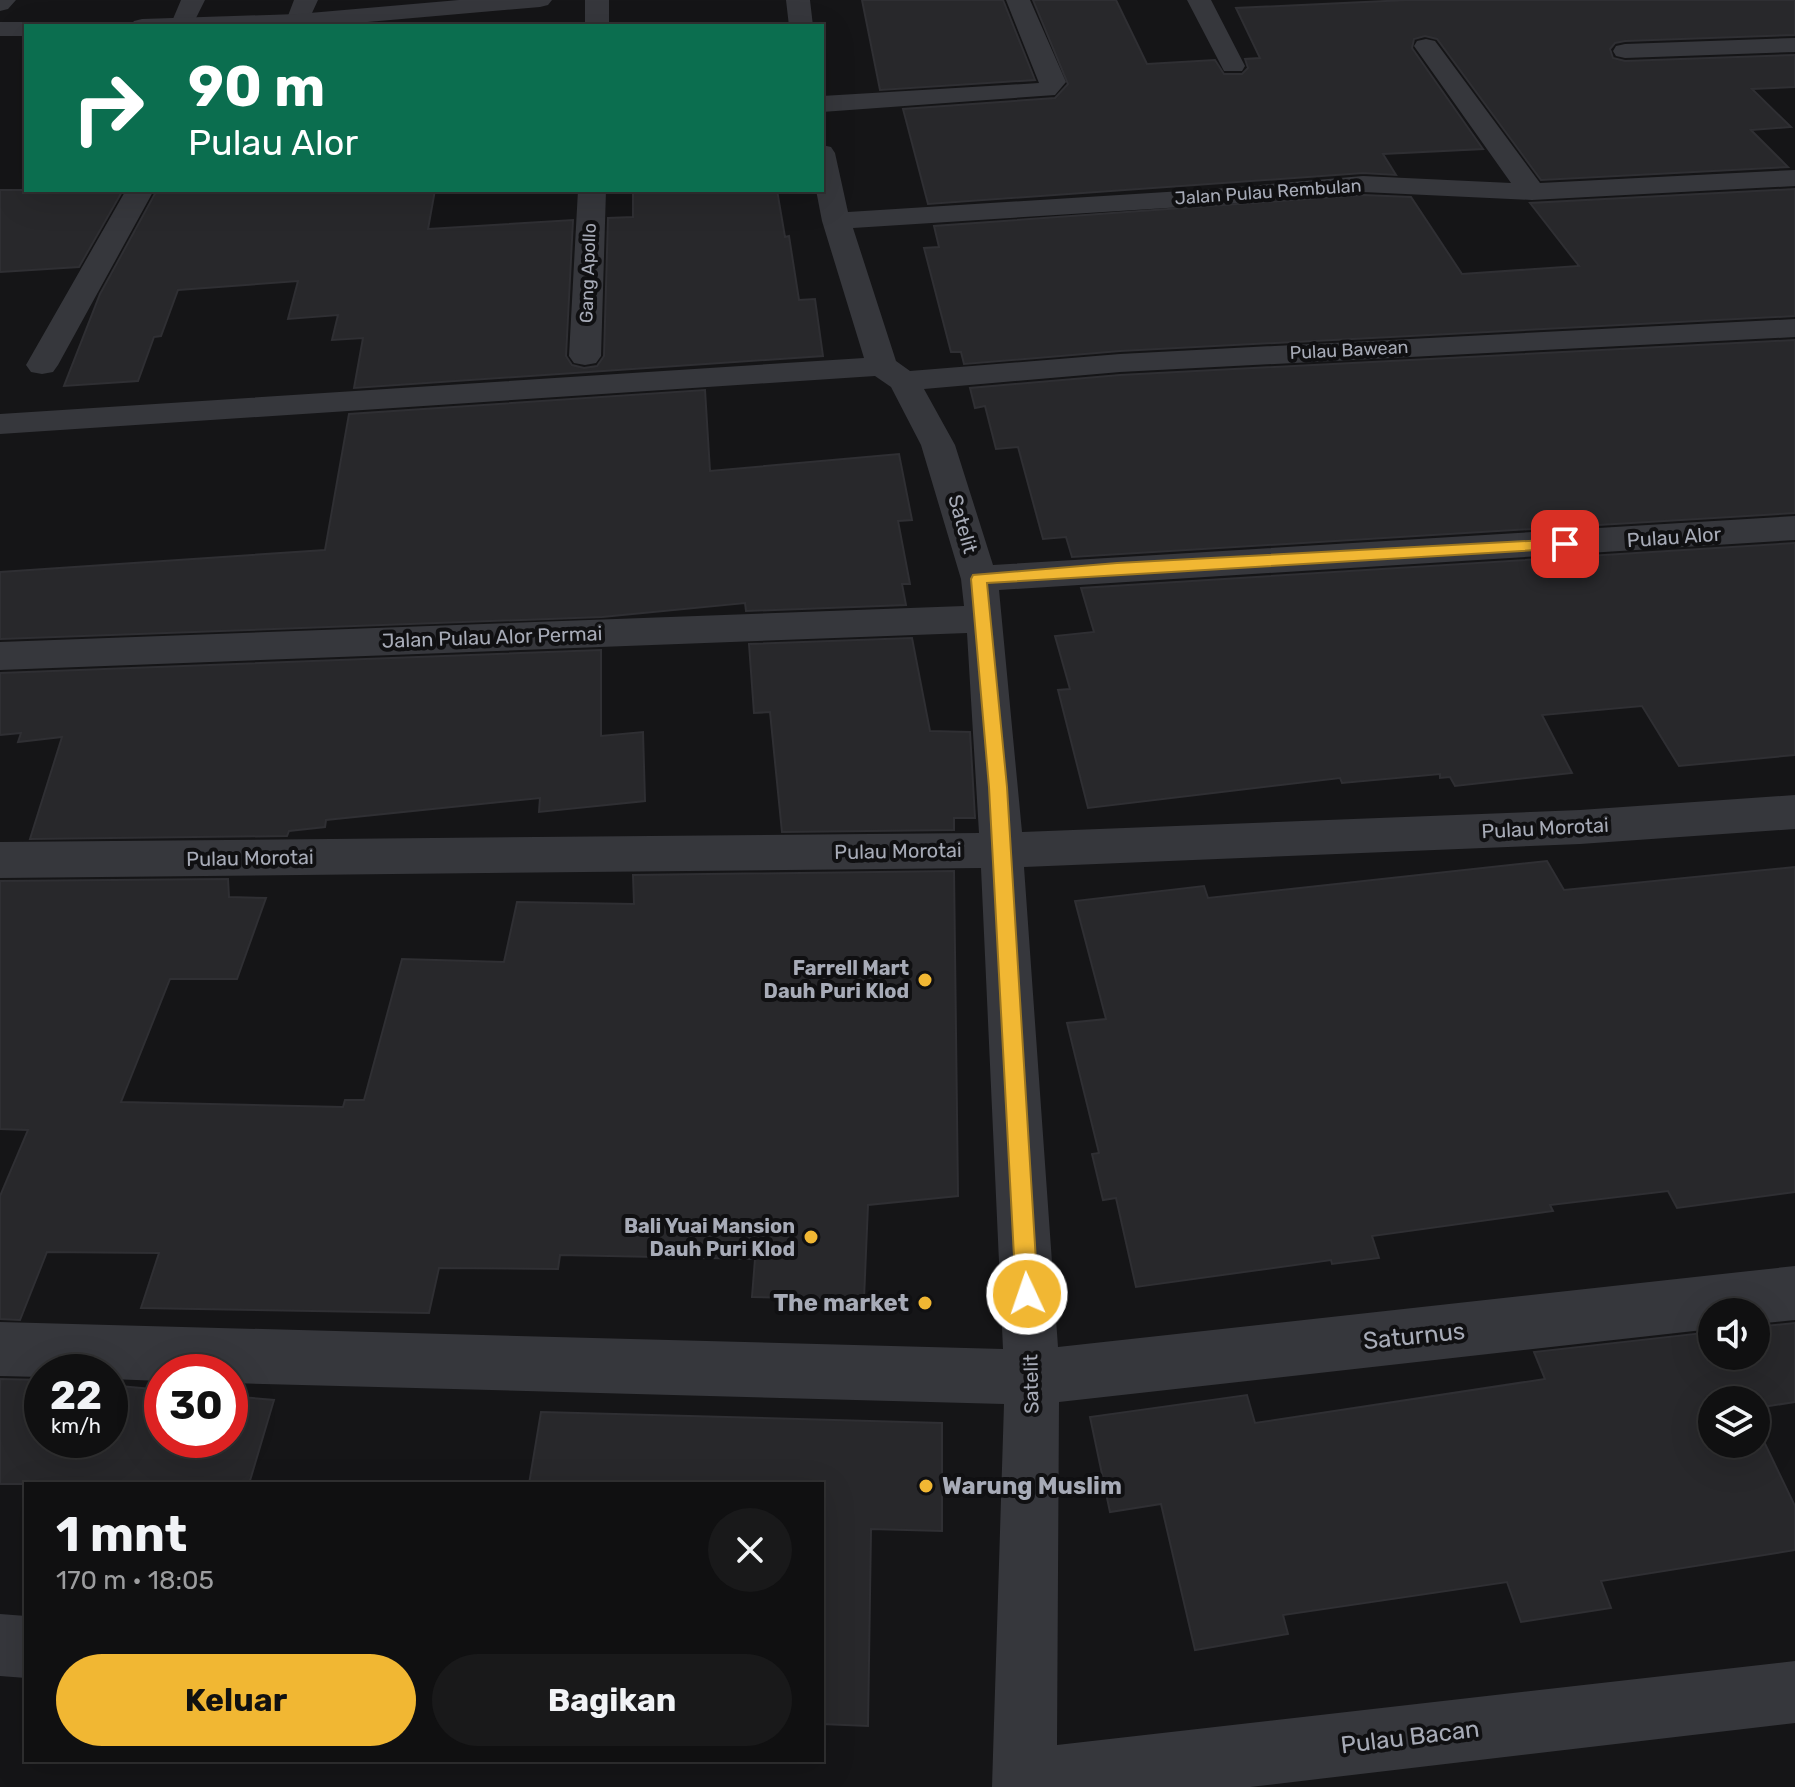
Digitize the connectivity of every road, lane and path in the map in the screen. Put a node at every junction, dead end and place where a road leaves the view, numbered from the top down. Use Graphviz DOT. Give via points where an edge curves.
graph roads {
  1 [pos="193,0"];
  2 [pos="540,0"];
  3 [pos="597,0"];
  4 [pos="798,0"];
  5 [pos="1018,0"];
  6 [pos="1199,0"];
  7 [pos="444,5"];
  8 [pos="302,11"];
  9 [pos="181,24"];
  10 [pos="230,24"];
  11 [pos="597,24"];
  12 [pos="801,24"];
  13 [pos="0,29"];
  14 [pos="24,29"];
  15 [pos="1795,45"];
  16 [pos="1426,46"];
  17 [pos="1625,51"];
  18 [pos="1233,66"];
  19 [pos="824,104"];
  20 [pos="824,163"];
  21 [pos="1795,178"];
  22 [pos="139,192"];
  23 [pos="592,192"];
  24 [pos="1532,192"];
  25 [pos="836,221"];
  26 [pos="1795,328"];
  27 [pos="585,356"];
  28 [pos="42,365"];
  29 [pos="893,374"];
  30 [pos="0,424"];
  31 [pos="1795,528"];
  32 [pos="982,599"];
  33 [pos="0,656"];
  34 [pos="1795,812"];
  35 [pos="1002,850"];
  36 [pos="0,860"];
  37 [pos="1795,1293"];
  38 [pos="0,1349"];
  39 [pos="1032,1377"];
  40 [pos="0,1645"];
  41 [pos="24,1647"];
  42 [pos="1795,1692"];
  43 [pos="1024,1784"];
  1 -- 9 [label="street"];
  2 -- 7 [label="street"];
  3 -- 11 [label="street"];
  4 -- 12 [label="street"];
  5 -- 19 [label="street" via="1053,82 1046,90"];
  6 -- 18 [label="street"];
  7 -- 8 [label="street"];
  8 -- 10 [label="street"];
  13 -- 14 [label="street"];
  15 -- 17 [label="street"];
  16 -- 24 [label="street"];
  20 -- 25 [label="street, Satelit"];
  21 -- 24 [label="street, Jalan Pulau Rembulan"];
  22 -- 28 [label="street"];
  23 -- 27 [label="street, Gang Apollo"];
  24 -- 25 [label="street, Jalan Pulau Rembulan" via="1363,184"];
  25 -- 29 [label="street, Satelit"];
  26 -- 29 [label="street, Pulau Bawean"];
  29 -- 30 [label="street, Pulau Bawean"];
  29 -- 32 [label="street, Satelit" via="938,445"];
  31 -- 32 [label="street, Pulau Alor" via="1117,568"];
  32 -- 33 [label="street, Jalan Pulau Alor Permai"];
  32 -- 35 [label="street, Satelit"];
  34 -- 35 [label="street, Pulau Morotai" via="1580,827"];
  35 -- 36 [label="street, Pulau Morotai"];
  35 -- 39 [label="street, Satelit"];
  37 -- 39 [label="street, Saturnus"];
  38 -- 39 [label="street, Saturnus"];
  39 -- 43 [label="street, Satelit"];
  40 -- 41 [label="street"];
  42 -- 43 [label="street, Pulau Bacan"];
}
